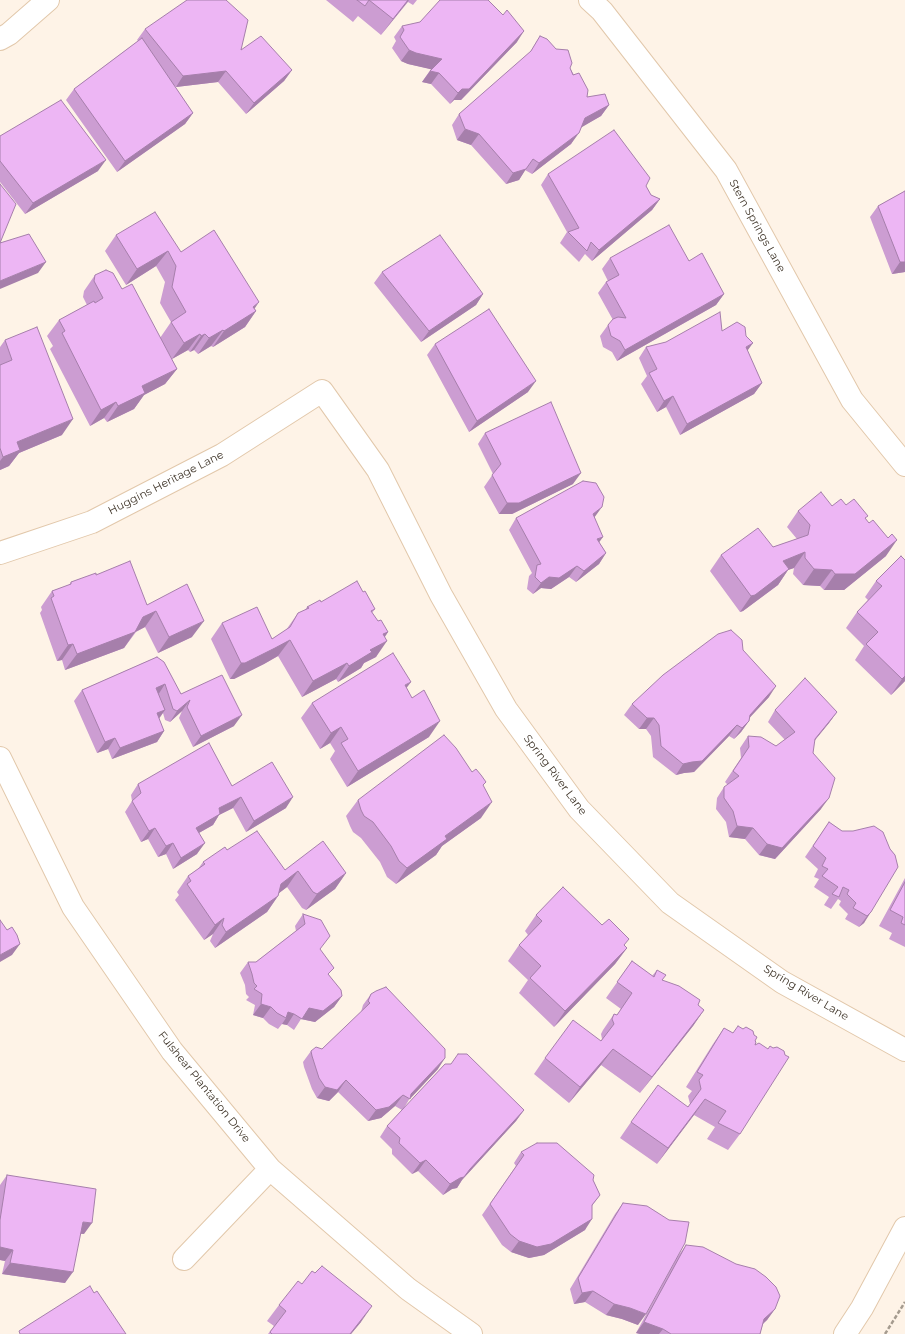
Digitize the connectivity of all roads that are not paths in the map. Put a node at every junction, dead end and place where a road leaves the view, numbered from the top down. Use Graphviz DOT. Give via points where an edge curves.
graph roads {
  1 [pos="48,0"];
  2 [pos="590,0"];
  3 [pos="0,39"];
  4 [pos="322,391"];
  5 [pos="905,465"];
  6 [pos="0,553"];
  7 [pos="0,758"];
  8 [pos="905,1050"];
  9 [pos="270,1169"];
  10 [pos="905,1228"];
  11 [pos="184,1259"];
  12 [pos="471,1334"];
  13 [pos="845,1334"];
  1 -- 3 [label="street"];
  2 -- 5 [label="street, Stern Springs Lane" via="602,11 726,170 852,400"];
  4 -- 6 [label="street, Huggins Heritage Lane" via="222,455 92,522"];
  4 -- 8 [label="street, Spring River Lane" via="378,470 441,595 506,709 579,809 670,902 782,982"];
  7 -- 9 [label="street, Fulshear Plantation Drive" via="73,907 172,1051"];
  9 -- 11 [label="street"];
  9 -- 12 [label="street, Fulshear Plantation Drive" via="408,1289"];
  10 -- 13 [label="street"];
}
